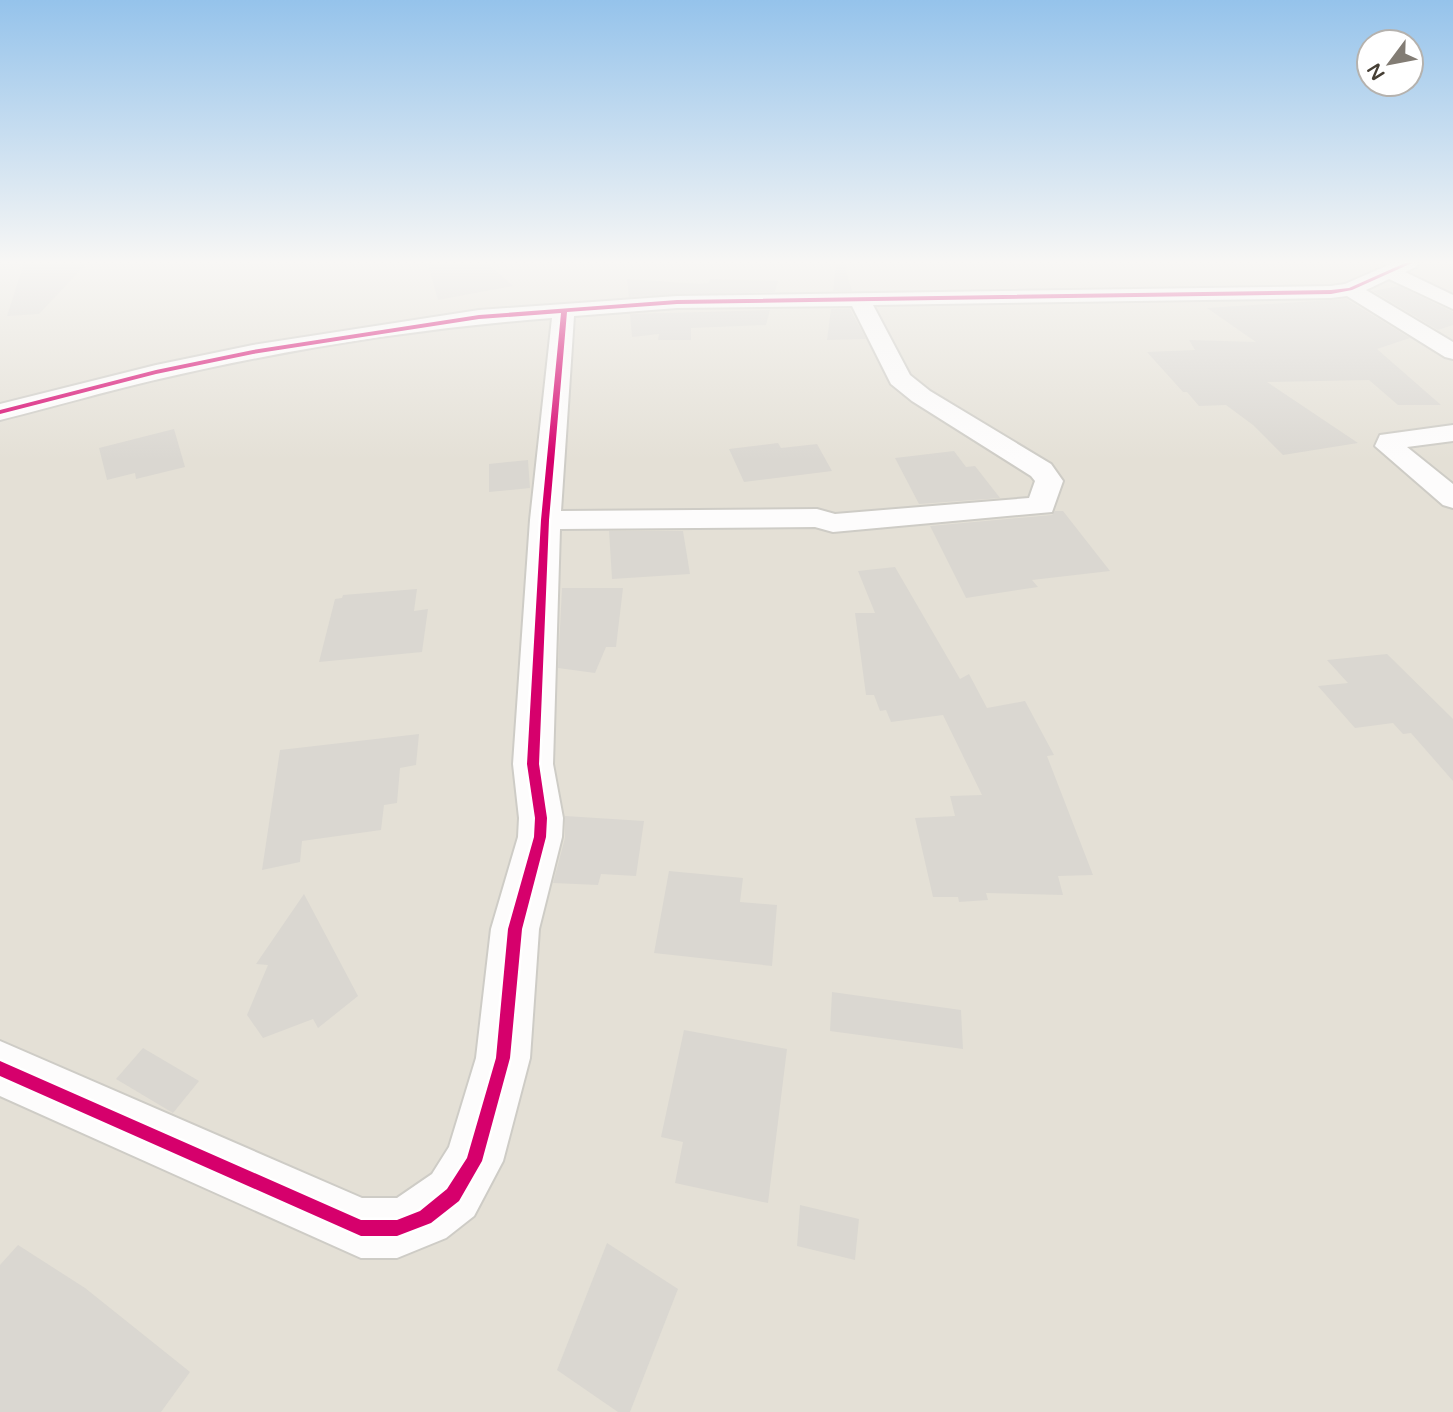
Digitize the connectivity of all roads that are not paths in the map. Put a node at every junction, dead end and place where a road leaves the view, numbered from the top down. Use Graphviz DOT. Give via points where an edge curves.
graph roads {
  1 [pos="402,329"];
  2 [pos="562,329"];
  3 [pos="874,329"];
  4 [pos="1415,329"];
  5 [pos="1453,352"];
  6 [pos="0,412"];
  7 [pos="1453,433"];
  8 [pos="1453,499"];
  9 [pos="545,520"];
  10 [pos="0,1068"];
  1 -- 6 [label="street" via="156,372"];
  2 -- 9 [label="street"];
  3 -- 9 [label="street" via="900,379 920,396 1041,470 1049,481 1041,506 833,523 817,518"];
  4 -- 5 [label="street"];
  7 -- 8 [label="street" via="1400,438 1389,446"];
  9 -- 10 [label="street" via="533,764 540,836 515,929 503,1058 474,1161 453,1195 425,1217 397,1228 361,1228"];
}
